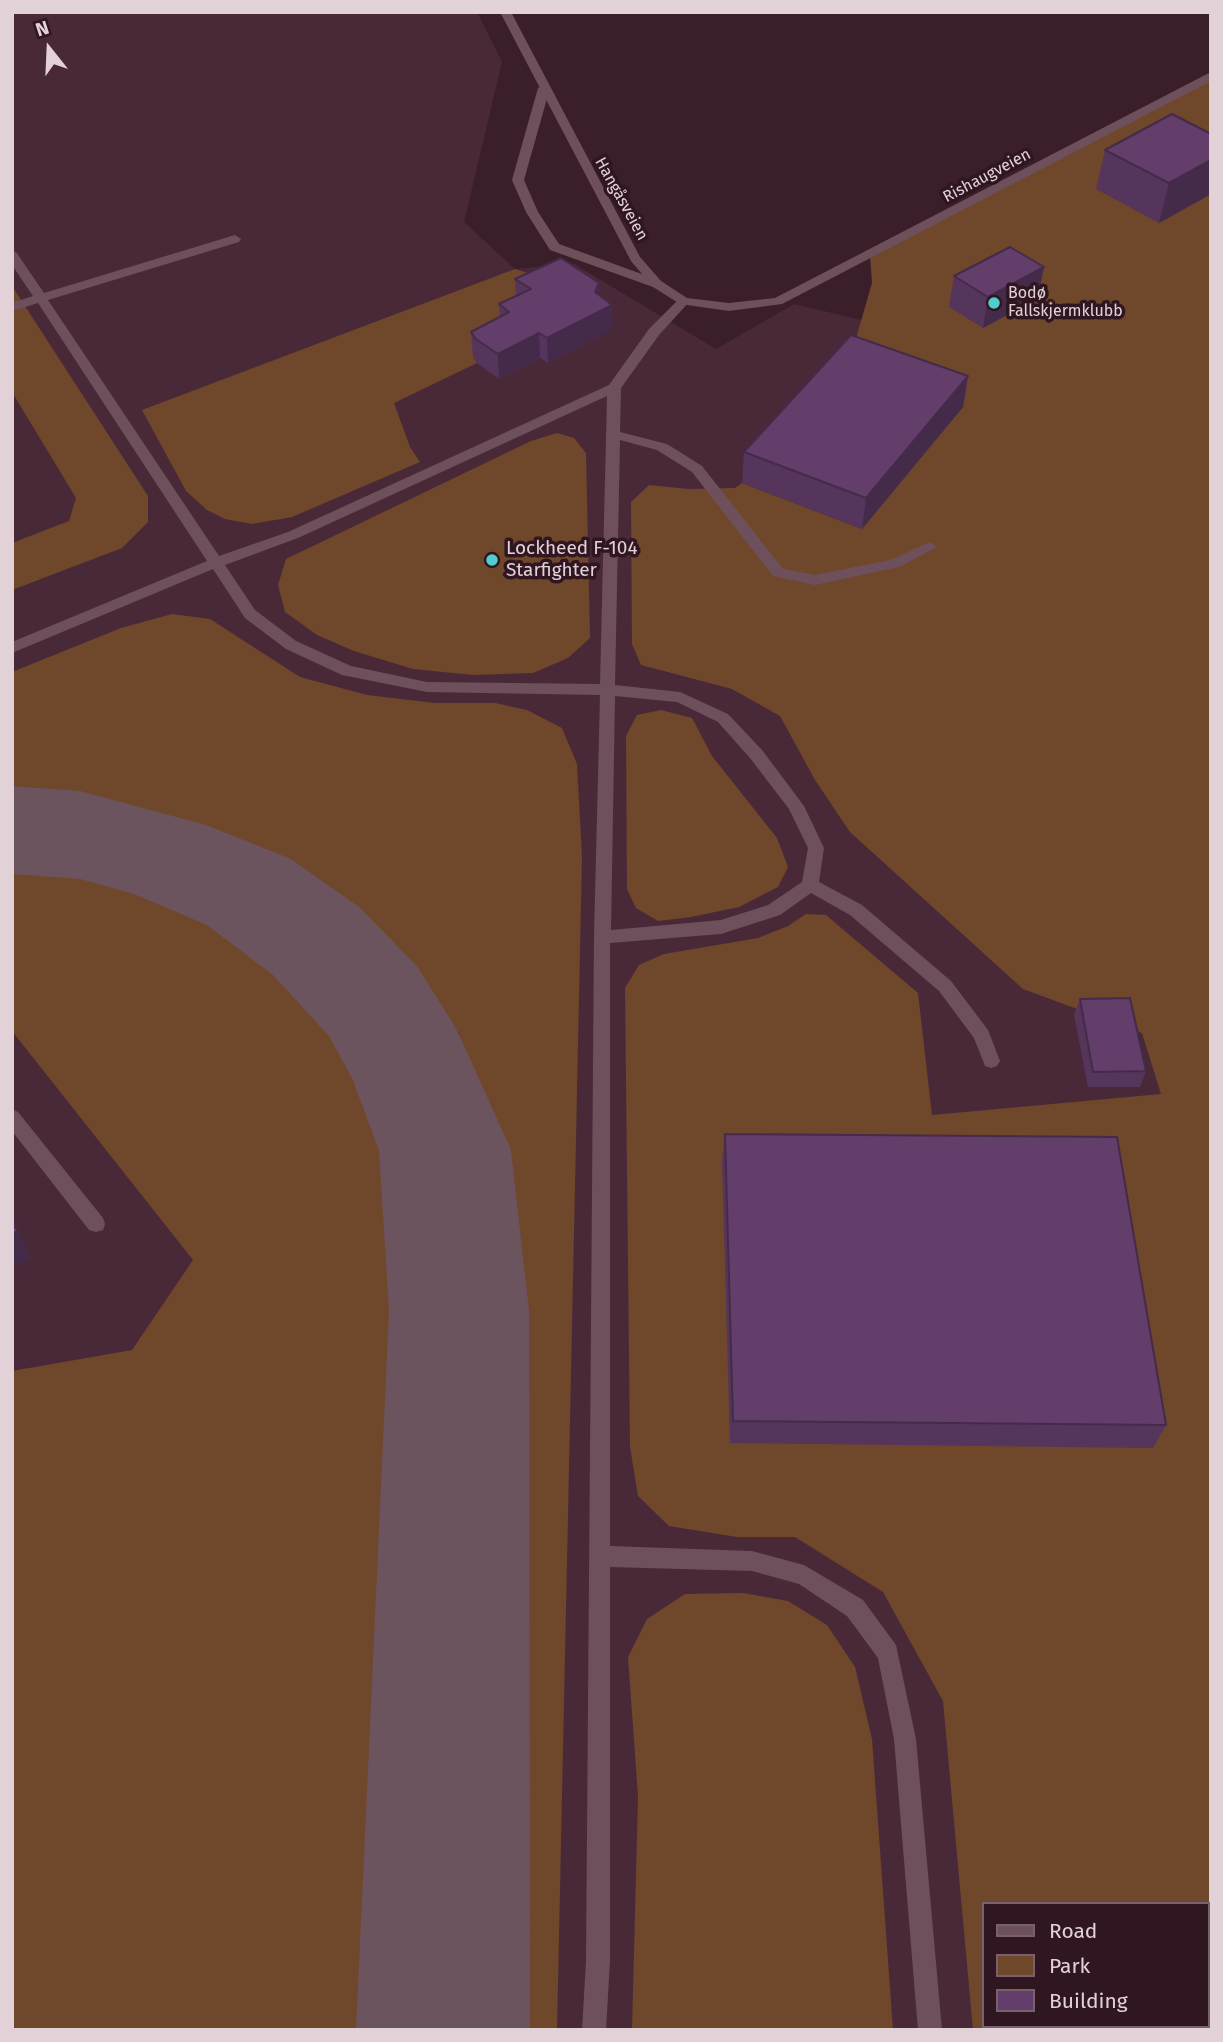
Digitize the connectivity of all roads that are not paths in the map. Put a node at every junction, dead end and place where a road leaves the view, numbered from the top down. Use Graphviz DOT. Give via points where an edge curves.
graph roads {
  1 [pos="505,12"];
  2 [pos="1211,76"];
  3 [pos="544,88"];
  4 [pos="235,239"];
  5 [pos="12,256"];
  6 [pos="657,284"];
  7 [pos="41,299"];
  8 [pos="778,300"];
  9 [pos="684,301"];
  10 [pos="12,307"];
  11 [pos="614,388"];
  12 [pos="613,434"];
  13 [pos="930,547"];
  14 [pos="215,562"];
  15 [pos="12,648"];
  16 [pos="607,690"];
  17 [pos="810,885"];
  18 [pos="602,937"];
  19 [pos="991,1061"];
  20 [pos="12,1117"];
  21 [pos="96,1224"];
  22 [pos="599,1556"];
  23 [pos="594,2030"];
  24 [pos="930,2030"];
  1 -- 3 [label="street, Hangåsveien"];
  2 -- 8 [label="street, Rishaugveien"];
  3 -- 6 [label="street, Hangåsveien" via="635,258"];
  3 -- 6 [label="street" via="518,180 532,212 554,247"];
  4 -- 7 [label="street"];
  5 -- 7 [label="street"];
  6 -- 9 [label="street, Hangåsveien"];
  7 -- 10 [label="street"];
  7 -- 14 [label="street"];
  8 -- 9 [label="street, Hangåsveien" via="729,307"];
  9 -- 11 [label="street" via="654,332"];
  11 -- 12 [label="street"];
  11 -- 14 [label="street" via="293,535"];
  12 -- 13 [label="street" via="662,447 697,469 778,573 815,580 894,565"];
  12 -- 16 [label="street"];
  14 -- 15 [label="street"];
  14 -- 16 [label="street" via="250,614 291,645 347,671 427,687"];
  16 -- 17 [label="street" via="680,697 723,718 796,806 816,849"];
  16 -- 18 [label="street"];
  17 -- 18 [label="street" via="774,910 721,927"];
  17 -- 19 [label="street" via="856,910 946,986 982,1035"];
  18 -- 22 [label="street"];
  20 -- 21 [label="street"];
  22 -- 23 [label="street"];
  22 -- 24 [label="street" via="752,1561 804,1575 855,1608 887,1653 905,1738"];
}
